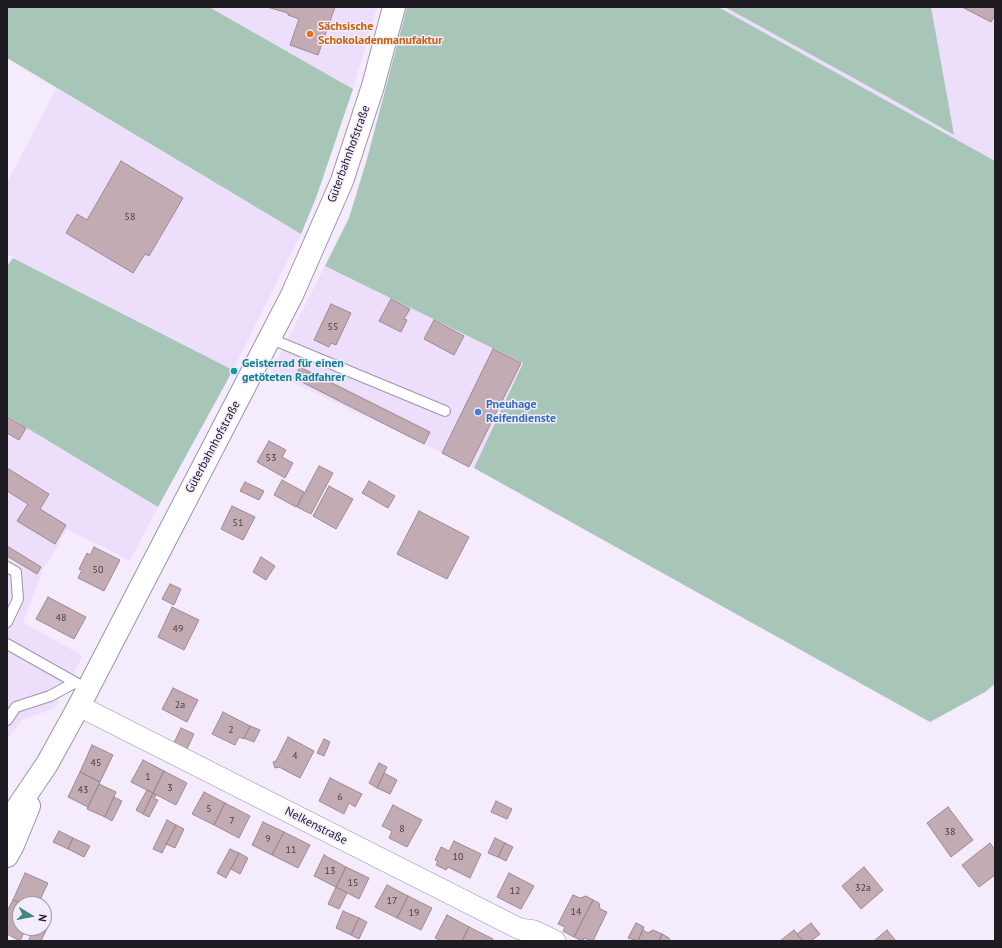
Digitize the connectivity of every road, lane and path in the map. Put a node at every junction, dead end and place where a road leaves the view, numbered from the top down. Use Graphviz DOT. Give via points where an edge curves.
graph roads {
  1 [pos="394,7"];
  2 [pos="269,338"];
  3 [pos="445,411"];
  4 [pos="7,567"];
  5 [pos="7,622"];
  6 [pos="7,644"];
  7 [pos="80,693"];
  8 [pos="7,720"];
  9 [pos="47,764"];
  10 [pos="7,823"];
  11 [pos="7,856"];
  12 [pos="516,935"];
  13 [pos="555,941"];
  1 -- 2 [label="main road, Güterbahnhofstraße" via="373,86 342,181 292,295"];
  2 -- 3 [label="lane"];
  2 -- 7 [label="main road, Güterbahnhofstraße"];
  4 -- 5 [label="lane" via="16,572 18,599"];
  6 -- 7 [label="lane" via="51,668"];
  7 -- 8 [label="lane" via="50,696 16,707"];
  7 -- 9 [label="main road, Güterbahnhofstraße"];
  7 -- 12 [label="street, Nelkenstraße"];
  9 -- 10 [label="main road, Güterbahnhofstraße"];
  9 -- 11 [label="main road, Güterbahnhofstraße"];
  12 -- 13 [label="street, Nelkenstraße" via="534,931"];
}
